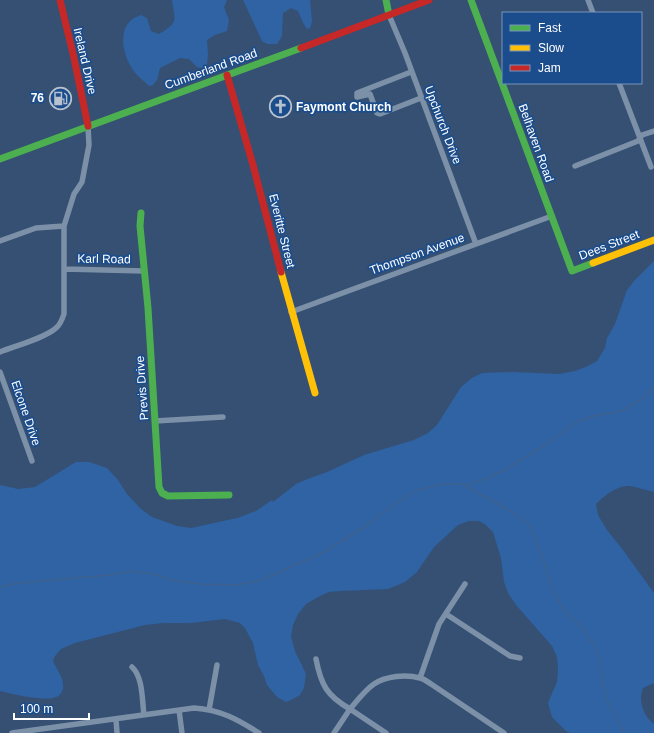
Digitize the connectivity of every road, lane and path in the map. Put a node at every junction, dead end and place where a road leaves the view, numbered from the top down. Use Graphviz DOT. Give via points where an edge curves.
graph roads {
  1 [pos="60,0"];
  2 [pos="386,0"];
  3 [pos="429,0"];
  4 [pos="471,0"];
  5 [pos="588,0"];
  6 [pos="592,12"];
  7 [pos="389,15"];
  8 [pos="411,72"];
  9 [pos="227,75"];
  10 [pos="502,83"];
  11 [pos="502,84"];
  12 [pos="619,84"];
  13 [pos="421,98"];
  14 [pos="88,126"];
  15 [pos="654,131"];
  16 [pos="640,138"];
  17 [pos="0,159"];
  18 [pos="575,166"];
  19 [pos="651,167"];
  20 [pos="141,212"];
  21 [pos="552,216"];
  22 [pos="64,226"];
  23 [pos="654,240"];
  24 [pos="0,241"];
  25 [pos="476,244"];
  26 [pos="64,269"];
  27 [pos="144,270"];
  28 [pos="572,271"];
  29 [pos="291,312"];
  30 [pos="0,352"];
  31 [pos="0,372"];
  32 [pos="315,393"];
  33 [pos="223,417"];
  34 [pos="155,421"];
  35 [pos="32,461"];
  36 [pos="229,494"];
  37 [pos="465,584"];
  38 [pos="446,614"];
  39 [pos="520,658"];
  40 [pos="316,659"];
  41 [pos="217,666"];
  42 [pos="132,667"];
  43 [pos="420,678"];
  44 [pos="350,709"];
  45 [pos="179,710"];
  46 [pos="209,710"];
  47 [pos="144,715"];
  48 [pos="116,719"];
  49 [pos="47,731"];
  50 [pos="12,733"];
  51 [pos="118,733"];
  52 [pos="182,733"];
  53 [pos="260,733"];
  54 [pos="334,733"];
  55 [pos="386,733"];
  56 [pos="504,733"];
  1 -- 14 [label="street, Ireland Drive"];
  2 -- 7 [label="street"];
  3 -- 7 [label="street, Cumberland Road"];
  4 -- 10 [label="street, Belhaven Road"];
  5 -- 6 [label="street"];
  7 -- 8 [label="street, Upchurch Drive"];
  7 -- 9 [label="street, Cumberland Road"];
  8 -- 13 [label="street, Upchurch Drive"];
  8 -- 13 [label="street" via="358,93 357,97 370,94 377,113 380,114"];
  9 -- 14 [label="street, Cumberland Road"];
  9 -- 29 [label="street, Everitte Street"];
  11 -- 21 [label="street, Belhaven Road"];
  12 -- 16 [label="street"];
  13 -- 25 [label="street, Upchurch Drive"];
  14 -- 17 [label="street, Cumberland Road"];
  14 -- 22 [label="street" via="89,145 82,182 74,194"];
  15 -- 16 [label="street"];
  16 -- 18 [label="street" via="638,142"];
  16 -- 19 [label="street"];
  20 -- 27 [label="street, Previs Drive"];
  21 -- 25 [label="street, Thompson Avenue"];
  21 -- 28 [label="street, Belhaven Road"];
  22 -- 24 [label="street" via="36,228"];
  22 -- 26 [label="street"];
  23 -- 28 [label="street, Dees Street"];
  25 -- 29 [label="street, Thompson Avenue"];
  26 -- 27 [label="street, Karl Road"];
  26 -- 30 [label="street" via="64,314 59,325 48,334"];
  27 -- 34 [label="street, Previs Drive"];
  29 -- 32 [label="street, Everitte Street"];
  31 -- 35 [label="street, Elcone Drive"];
  33 -- 34 [label="street"];
  34 -- 36 [label="street, Previs Drive" via="159,487 162,493 168,496"];
  37 -- 38 [label="street"];
  38 -- 39 [label="street" via="510,656"];
  38 -- 43 [label="street" via="434,635"];
  40 -- 44 [label="street" via="323,685 337,701"];
  41 -- 46 [label="street"];
  42 -- 47 [label="street" via="136,670 139,681"];
  43 -- 44 [label="street" via="401,676 383,680 374,684"];
  43 -- 56 [label="street"];
  44 -- 54 [label="street"];
  44 -- 55 [label="street"];
  45 -- 46 [label="street"];
  45 -- 47 [label="street"];
  45 -- 52 [label="street"];
  46 -- 53 [label="street" via="226,714"];
  47 -- 48 [label="street"];
  48 -- 49 [label="street"];
  48 -- 51 [label="street"];
  49 -- 50 [label="street"];
}
